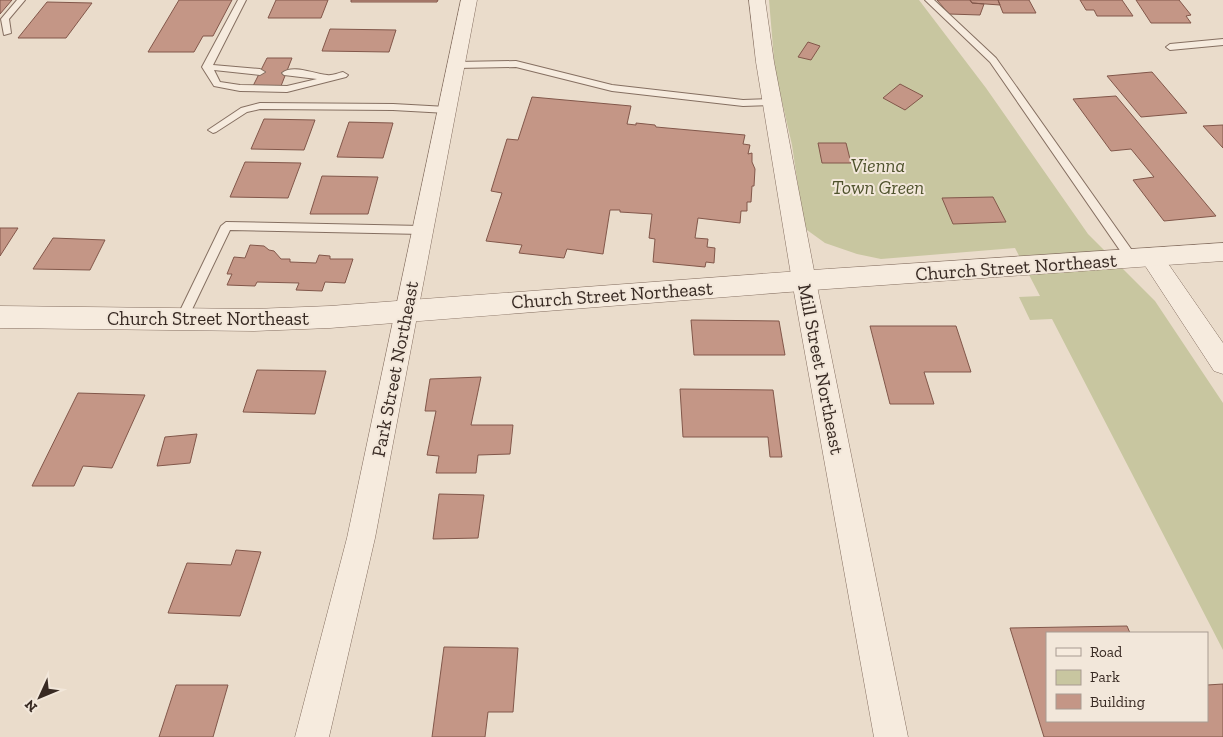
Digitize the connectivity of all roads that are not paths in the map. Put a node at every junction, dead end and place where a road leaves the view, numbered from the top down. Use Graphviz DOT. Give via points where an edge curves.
graph roads {
  1 [pos="20,0"];
  2 [pos="242,0"];
  3 [pos="469,0"];
  4 [pos="757,0"];
  5 [pos="929,0"];
  6 [pos="7,33"];
  7 [pos="1223,42"];
  8 [pos="1170,47"];
  9 [pos="456,65"];
  10 [pos="207,67"];
  11 [pos="260,72"];
  12 [pos="286,73"];
  13 [pos="343,75"];
  14 [pos="326,78"];
  15 [pos="772,102"];
  16 [pos="447,110"];
  17 [pos="213,130"];
  18 [pos="422,230"];
  19 [pos="1223,252"];
  20 [pos="1142,258"];
  21 [pos="804,281"];
  22 [pos="406,311"];
  23 [pos="0,317"];
  24 [pos="182,319"];
  25 [pos="1223,363"];
  26 [pos="312,737"];
  27 [pos="891,737"];
  1 -- 6 [label="lane" via="6,19"];
  2 -- 10 [label="lane"];
  3 -- 9 [label="street, Park Street Northeast"];
  4 -- 15 [label="street, Mill Street Northeast"];
  5 -- 20 [label="lane" via="993,60 1003,78"];
  7 -- 8 [label="lane"];
  9 -- 15 [label="lane" via="516,64 612,88 743,103"];
  9 -- 16 [label="street, Park Street Northeast"];
  10 -- 11 [label="lane"];
  10 -- 14 [label="lane" via="217,84 240,88 287,89"];
  12 -- 14 [label="lane"];
  13 -- 14 [label="lane"];
  15 -- 21 [label="street, Mill Street Northeast"];
  16 -- 17 [label="lane" via="260,106 244,110"];
  16 -- 18 [label="street, Park Street Northeast"];
  18 -- 22 [label="street, Park Street Northeast"];
  18 -- 24 [label="lane" via="226,226"];
  19 -- 20 [label="street, Church Street Northeast"];
  20 -- 21 [label="street, Church Street Northeast"];
  20 -- 25 [label="street"];
  21 -- 22 [label="street, Church Street Northeast"];
  21 -- 27 [label="street, Mill Street Northeast"];
  22 -- 24 [label="street, Church Street Northeast" via="254,320"];
  22 -- 26 [label="street, Park Street Northeast" via="362,538"];
  23 -- 24 [label="street, Church Street Northeast"];
}
